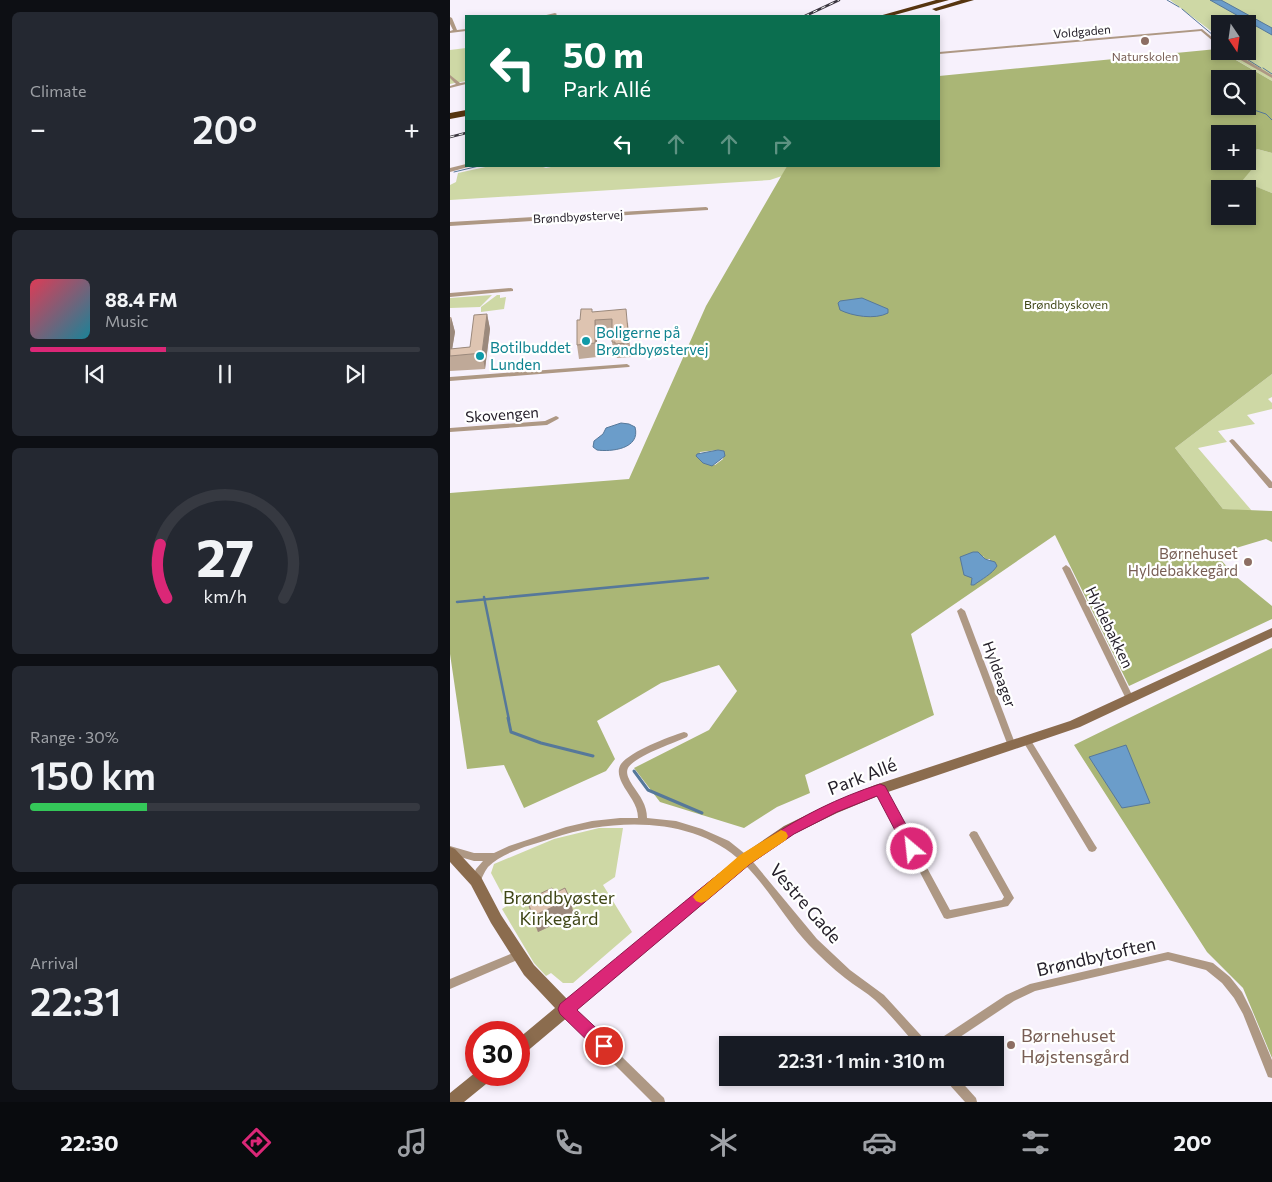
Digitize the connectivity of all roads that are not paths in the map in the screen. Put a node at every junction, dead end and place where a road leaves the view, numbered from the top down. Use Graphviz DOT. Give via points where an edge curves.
graph roads {
  1 [pos="935,0"];
  2 [pos="970,0"];
  3 [pos="977,0"];
  4 [pos="946,3"];
  5 [pos="908,13"];
  6 [pos="555,14"];
  7 [pos="550,15"];
  8 [pos="891,15"];
  9 [pos="450,18"];
  10 [pos="465,30"];
  11 [pos="452,32"];
  12 [pos="1211,38"];
  13 [pos="940,52"];
  14 [pos="1243,60"];
  15 [pos="450,76"];
  16 [pos="1272,77"];
  17 [pos="465,83"];
  18 [pos="460,85"];
  19 [pos="450,87"];
  20 [pos="465,113"];
  21 [pos="450,116"];
  22 [pos="465,120"];
  23 [pos="450,123"];
  24 [pos="465,166"];
  25 [pos="450,170"];
  26 [pos="706,209"];
  27 [pos="450,224"];
  28 [pos="511,290"];
  29 [pos="450,295"];
  30 [pos="627,366"];
  31 [pos="450,378"];
  32 [pos="556,418"];
  33 [pos="450,430"];
  34 [pos="1232,441"];
  35 [pos="1272,486"];
  36 [pos="1066,568"];
  37 [pos="961,611"];
  38 [pos="1272,632"];
  39 [pos="1130,699"];
  40 [pos="684,735"];
  41 [pos="1027,741"];
  42 [pos="1012,746"];
  43 [pos="880,789"];
  44 [pos="642,821"];
  45 [pos="974,835"];
  46 [pos="1092,848"];
  47 [pos="450,852"];
  48 [pos="494,857"];
  49 [pos="745,860"];
  50 [pos="476,882"];
  51 [pos="518,955"];
  52 [pos="450,984"];
  53 [pos="566,1009"];
  54 [pos="915,1036"];
  55 [pos="953,1036"];
  56 [pos="530,1039"];
  57 [pos="1272,1073"];
  58 [pos="471,1086"];
  59 [pos="958,1086"];
  60 [pos="451,1102"];
  61 [pos="660,1102"];
  62 [pos="972,1102"];
  1 -- 5 [label="highway"];
  2 -- 4 [label="highway"];
  3 -- 4 [label="highway"];
  4 -- 5 [label="highway"];
  5 -- 8 [label="highway"];
  6 -- 7 [label="street"];
  9 -- 11 [label="street"];
  10 -- 11 [label="street"];
  12 -- 13 [label="street, Voldgaden" via="1202,30"];
  14 -- 16 [label="street"];
  15 -- 18 [label="street"];
  17 -- 18 [label="street"];
  18 -- 19 [label="street"];
  20 -- 21 [label="highway"];
  22 -- 23 [label="highway"];
  24 -- 25 [label="street"];
  26 -- 27 [label="street, Brøndbyøstervej"];
  28 -- 29 [label="street"];
  30 -- 31 [label="street"];
  32 -- 33 [label="street, Skovengen" via="548,423"];
  34 -- 35 [label="street"];
  36 -- 39 [label="street, Hyldebakken"];
  37 -- 42 [label="street, Hyldeager"];
  38 -- 39 [label="street, Park Allé"];
  39 -- 41 [label="street, Park Allé"];
  40 -- 44 [label="street" via="625,765 624,780 642,806"];
  41 -- 42 [label="street, Park Allé"];
  41 -- 46 [label="street"];
  42 -- 43 [label="street, Park Allé"];
  43 -- 45 [label="street" via="947,915 1005,904 1009,898"];
  43 -- 49 [label="street, Park Allé" via="789,830"];
  44 -- 48 [label="street, Vestre Gade" via="603,821 582,826"];
  44 -- 49 [label="street, Vestre Gade" via="680,826 708,836"];
  47 -- 48 [label="street, Vestre Gade"];
  47 -- 50 [label="street"];
  48 -- 50 [label="street, Vestre Gade" via="478,872"];
  49 -- 53 [label="street, Park Allé"];
  49 -- 54 [label="street, Vestre Gade" via="812,941 846,973 879,997"];
  50 -- 51 [label="street"];
  51 -- 52 [label="street"];
  51 -- 53 [label="street"];
  53 -- 56 [label="street, Park Allé"];
  53 -- 61 [label="street"];
  55 -- 57 [label="street, Brøndbytoften" via="1010,998 1034,987 1168,956 1203,964 1226,980 1247,1012"];
  58 -- 60 [label="street"];
  59 -- 62 [label="street"];
}
